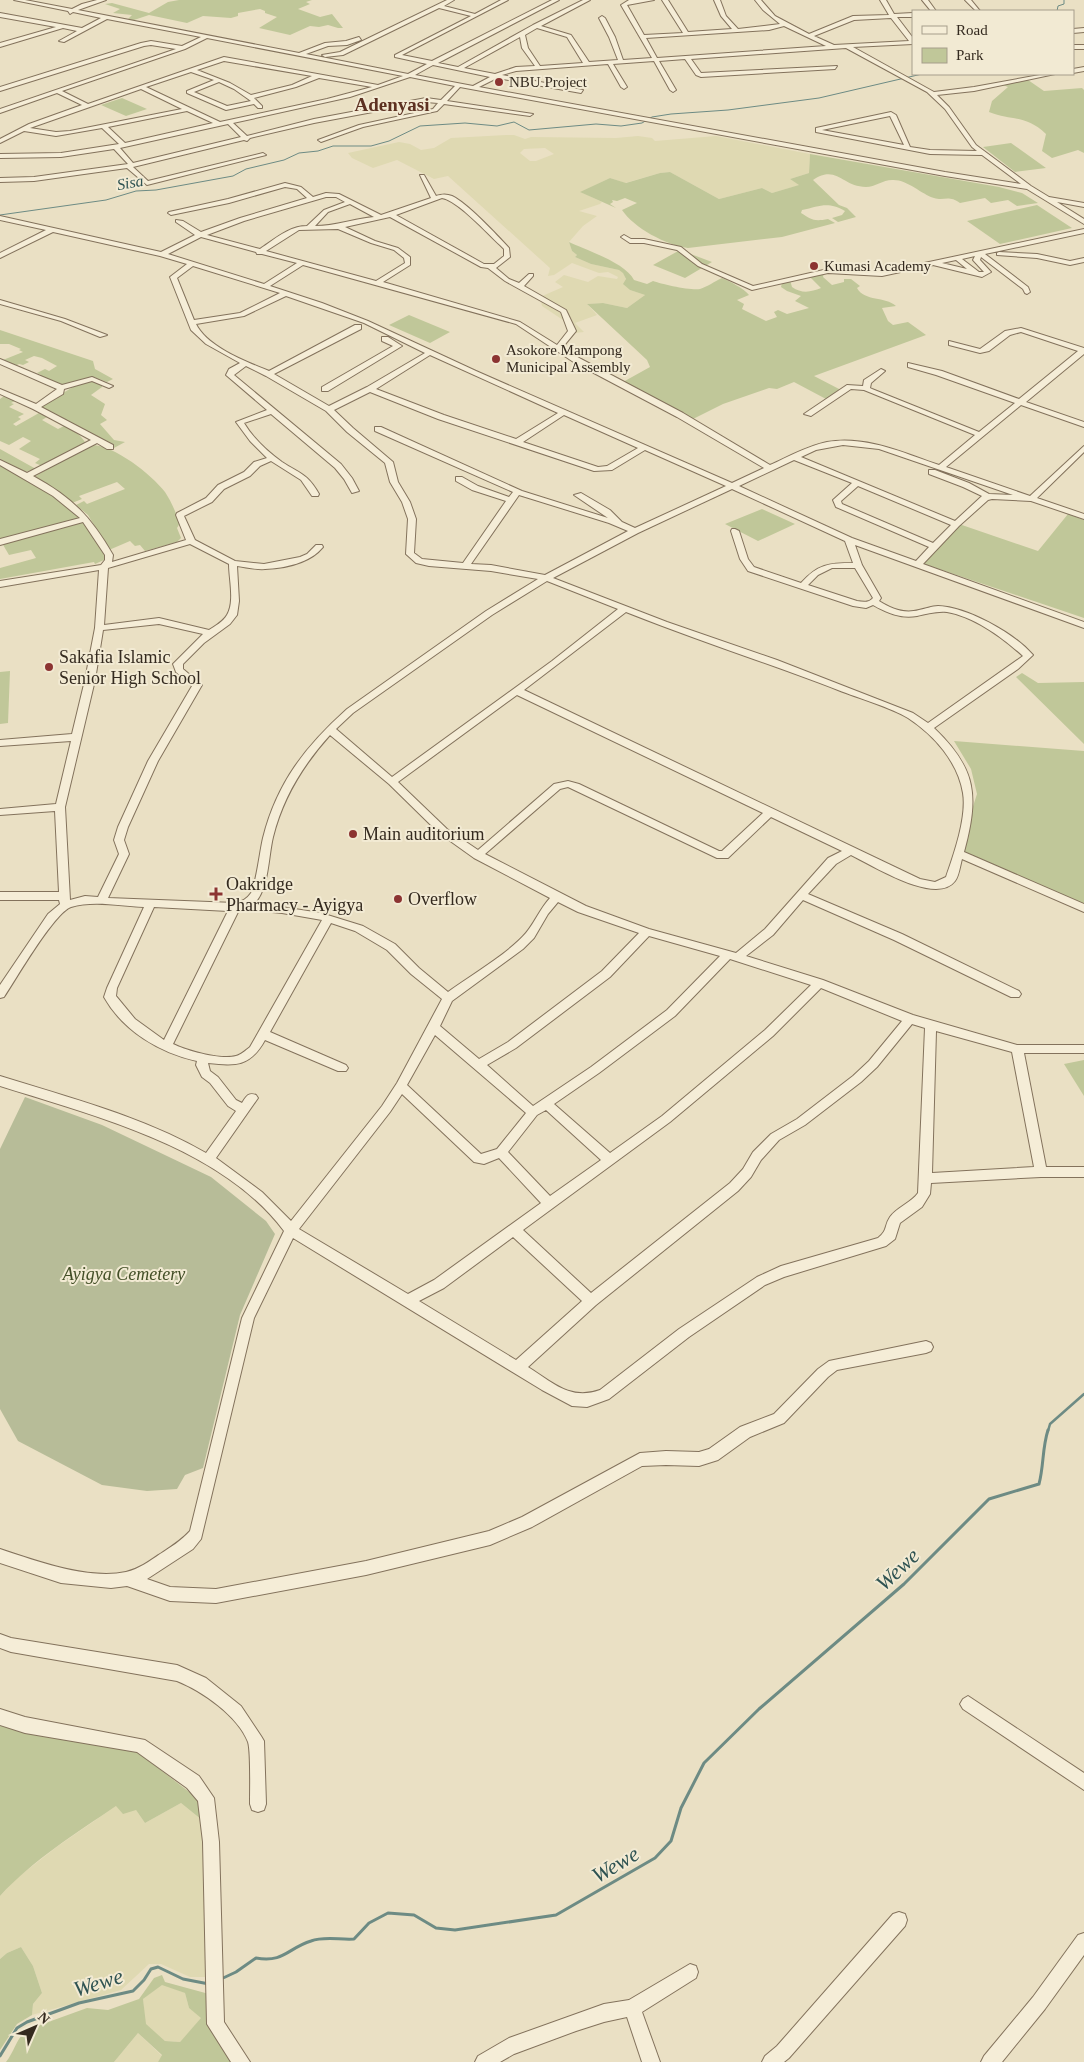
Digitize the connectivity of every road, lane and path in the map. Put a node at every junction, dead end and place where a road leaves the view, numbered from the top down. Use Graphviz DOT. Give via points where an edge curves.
graph roads {
  1 [pos="17,0"];
  2 [pos="103,0"];
  3 [pos="451,0"];
  4 [pos="505,0"];
  5 [pos="556,0"];
  6 [pos="587,0"];
  7 [pos="651,0"];
  8 [pos="665,0"];
  9 [pos="717,0"];
  10 [pos="758,0"];
  11 [pos="882,0"];
  12 [pos="925,0"];
  13 [pos="968,0"];
  14 [pos="439,6"];
  15 [pos="933,10"];
  16 [pos="978,10"];
  17 [pos="70,12"];
  18 [pos="0,15"];
  19 [pos="474,15"];
  20 [pos="912,15"];
  21 [pos="892,16"];
  22 [pos="10,17"];
  23 [pos="105,18"];
  24 [pos="602,18"];
  25 [pos="0,22"];
  26 [pos="782,24"];
  27 [pos="62,26"];
  28 [pos="535,26"];
  29 [pos="502,28"];
  30 [pos="82,30"];
  31 [pos="736,30"];
  32 [pos="371,34"];
  33 [pos="523,34"];
  34 [pos="687,35"];
  35 [pos="810,36"];
  36 [pos="204,37"];
  37 [pos="642,37"];
  38 [pos="62,41"];
  39 [pos="912,41"];
  40 [pos="912,42"];
  41 [pos="239,44"];
  42 [pos="0,45"];
  43 [pos="846,46"];
  44 [pos="833,47"];
  45 [pos="183,48"];
  46 [pos="233,48"];
  47 [pos="772,50"];
  48 [pos="227,51"];
  49 [pos="306,52"];
  50 [pos="298,55"];
  51 [pos="686,57"];
  52 [pos="776,57"];
  53 [pos="224,59"];
  54 [pos="324,59"];
  55 [pos="655,59"];
  56 [pos="621,61"];
  57 [pos="609,62"];
  58 [pos="780,63"];
  59 [pos="318,64"];
  60 [pos="432,64"];
  61 [pos="587,64"];
  62 [pos="538,67"];
  63 [pos="311,68"];
  64 [pos="835,68"];
  65 [pos="458,69"];
  66 [pos="191,70"];
  67 [pos="785,70"];
  68 [pos="305,73"];
  69 [pos="410,75"];
  70 [pos="1047,75"];
  71 [pos="320,76"];
  72 [pos="495,76"];
  73 [pos="219,80"];
  74 [pos="459,85"];
  75 [pos="380,86"];
  76 [pos="475,87"];
  77 [pos="624,87"];
  78 [pos="141,88"];
  79 [pos="0,89"];
  80 [pos="582,90"];
  81 [pos="673,90"];
  82 [pos="59,92"];
  83 [pos="933,94"];
  84 [pos="251,97"];
  85 [pos="256,102"];
  86 [pos="443,102"];
  87 [pos="86,105"];
  88 [pos="298,107"];
  89 [pos="189,109"];
  90 [pos="0,111"];
  91 [pos="303,112"];
  92 [pos="266,113"];
  93 [pos="530,114"];
  94 [pos="309,116"];
  95 [pos="314,121"];
  96 [pos="229,122"];
  97 [pos="219,124"];
  98 [pos="104,127"];
  99 [pos="22,128"];
  100 [pos="247,139"];
  101 [pos="321,140"];
  102 [pos="0,141"];
  103 [pos="119,146"];
  104 [pos="908,148"];
  105 [pos="983,153"];
  106 [pos="263,155"];
  107 [pos="0,156"];
  108 [pos="130,165"];
  109 [pos="422,176"];
  110 [pos="0,180"];
  111 [pos="1029,187"];
  112 [pos="1046,198"];
  113 [pos="312,199"];
  114 [pos="434,199"];
  115 [pos="350,202"];
  116 [pos="1084,205"];
  117 [pos="171,213"];
  118 [pos="390,214"];
  119 [pos="0,218"];
  120 [pos="380,218"];
  121 [pos="178,221"];
  122 [pos="1084,222"];
  123 [pos="338,226"];
  124 [pos="309,228"];
  125 [pos="50,231"];
  126 [pos="1084,231"];
  127 [pos="201,235"];
  128 [pos="624,237"];
  129 [pos="259,253"];
  130 [pos="980,253"];
  131 [pos="162,254"];
  132 [pos="969,255"];
  133 [pos="0,256"];
  134 [pos="953,259"];
  135 [pos="976,260"];
  136 [pos="1084,260"];
  137 [pos="193,263"];
  138 [pos="300,264"];
  139 [pos="930,264"];
  140 [pos="492,267"];
  141 [pos="976,273"];
  142 [pos="531,275"];
  143 [pos="377,283"];
  144 [pos="265,286"];
  145 [pos="520,286"];
  146 [pos="1027,292"];
  147 [pos="286,293"];
  148 [pos="0,302"];
  149 [pos="366,322"];
  150 [pos="192,323"];
  151 [pos="358,327"];
  152 [pos="103,335"];
  153 [pos="406,341"];
  154 [pos="952,343"];
  155 [pos="398,346"];
  156 [pos="558,348"];
  157 [pos="1083,350"];
  158 [pos="431,352"];
  159 [pos="0,362"];
  160 [pos="246,363"];
  161 [pos="910,365"];
  162 [pos="881,371"];
  163 [pos="269,374"];
  164 [pos="109,386"];
  165 [pos="61,388"];
  166 [pos="866,388"];
  167 [pos="325,389"];
  168 [pos="370,389"];
  169 [pos="0,391"];
  170 [pos="1020,404"];
  171 [pos="36,407"];
  172 [pos="329,409"];
  173 [pos="272,410"];
  174 [pos="564,412"];
  175 [pos="808,414"];
  176 [pos="1084,426"];
  177 [pos="378,429"];
  178 [pos="982,435"];
  179 [pos="97,440"];
  180 [pos="517,442"];
  181 [pos="110,447"];
  182 [pos="644,447"];
  183 [pos="1084,448"];
  184 [pos="903,455"];
  185 [pos="795,457"];
  186 [pos="273,458"];
  187 [pos="0,462"];
  188 [pos="941,467"];
  189 [pos="771,469"];
  190 [pos="28,476"];
  191 [pos="459,479"];
  192 [pos="858,482"];
  193 [pos="733,486"];
  194 [pos="355,491"];
  195 [pos="518,492"];
  196 [pos="315,494"];
  197 [pos="578,494"];
  198 [pos="988,496"];
  199 [pos="1031,499"];
  200 [pos="511,500"];
  201 [pos="1084,518"];
  202 [pos="86,519"];
  203 [pos="619,523"];
  204 [pos="956,524"];
  205 [pos="635,531"];
  206 [pos="735,531"];
  207 [pos="849,540"];
  208 [pos="191,541"];
  209 [pos="0,542"];
  210 [pos="936,546"];
  211 [pos="319,547"];
  212 [pos="233,563"];
  213 [pos="858,565"];
  214 [pos="917,565"];
  215 [pos="466,566"];
  216 [pos="104,567"];
  217 [pos="546,578"];
  218 [pos="0,584"];
  219 [pos="802,587"];
  220 [pos="874,602"];
  221 [pos="624,609"];
  222 [pos="1084,625"];
  223 [pos="99,628"];
  224 [pos="210,633"];
  225 [pos="517,691"];
  226 [pos="929,728"];
  227 [pos="329,729"];
  228 [pos="77,737"];
  229 [pos="0,743"];
  230 [pos="392,782"];
  231 [pos="60,807"];
  232 [pos="0,812"];
  233 [pos="770,812"];
  234 [pos="850,851"];
  235 [pos="958,853"];
  236 [pos="478,855"];
  237 [pos="801,895"];
  238 [pos="0,896"];
  239 [pos="557,897"];
  240 [pos="64,900"];
  241 [pos="101,900"];
  242 [pos="150,903"];
  243 [pos="240,906"];
  244 [pos="1084,908"];
  245 [pos="328,919"];
  246 [pos="647,932"];
  247 [pos="732,957"];
  248 [pos="819,983"];
  249 [pos="0,994"];
  250 [pos="1015,994"];
  251 [pos="448,998"];
  252 [pos="910,1019"];
  253 [pos="931,1024"];
  254 [pos="434,1027"];
  255 [pos="263,1034"];
  256 [pos="166,1046"];
  257 [pos="1017,1049"];
  258 [pos="1084,1049"];
  259 [pos="203,1058"];
  260 [pos="478,1065"];
  261 [pos="342,1068"];
  262 [pos="0,1081"];
  263 [pos="402,1086"];
  264 [pos="252,1098"];
  265 [pos="546,1103"];
  266 [pos="243,1110"];
  267 [pos="533,1112"];
  268 [pos="501,1152"];
  269 [pos="208,1160"];
  270 [pos="609,1160"];
  271 [pos="1041,1172"];
  272 [pos="1084,1172"];
  273 [pos="926,1178"];
  274 [pos="550,1204"];
  275 [pos="291,1230"];
  276 [pos="514,1230"];
  277 [pos="407,1301"];
  278 [pos="591,1301"];
  279 [pos="926,1347"];
  280 [pos="516,1368"];
  281 [pos="0,1556"];
  282 [pos="127,1580"];
  283 [pos="0,1640"];
  284 [pos="968,1704"];
  285 [pos="0,1717"];
  286 [pos="1084,1782"];
  287 [pos="258,1804"];
  288 [pos="899,1920"];
  289 [pos="1084,1941"];
  290 [pos="690,1972"];
  291 [pos="632,2008"];
  292 [pos="781,2059"];
  293 [pos="241,2062"];
  294 [pos="484,2062"];
  295 [pos="651,2062"];
  296 [pos="990,2062"];
  1 -- 17 [label="street"];
  2 -- 17 [label="street"];
  3 -- 14 [label="street"];
  4 -- 19 [label="street"];
  5 -- 29 [label="street"];
  6 -- 28 [label="street"];
  7 -- 37 [label="street" via="624,4"];
  8 -- 34 [label="street"];
  9 -- 31 [label="street" via="724,16"];
  10 -- 26 [label="street"];
  11 -- 21 [label="street"];
  12 -- 15 [label="street"];
  13 -- 16 [label="street"];
  14 -- 19 [label="street"];
  14 -- 49 [label="street" via="341,54 331,56"];
  17 -- 23 [label="street"];
  18 -- 22 [label="street"];
  19 -- 60 [label="street" via="397,56"];
  20 -- 21 [label="street"];
  21 -- 35 [label="street" via="853,18"];
  21 -- 39 [label="street"];
  22 -- 25 [label="street"];
  22 -- 27 [label="street"];
  23 -- 30 [label="street"];
  23 -- 36 [label="street"];
  24 -- 56 [label="street"];
  26 -- 31 [label="street"];
  26 -- 35 [label="street"];
  27 -- 30 [label="street"];
  27 -- 42 [label="street"];
  28 -- 33 [label="street"];
  28 -- 61 [label="street" via="569,36"];
  29 -- 33 [label="street"];
  29 -- 60 [label="street"];
  30 -- 38 [label="street"];
  31 -- 34 [label="street"];
  32 -- 49 [label="street"];
  33 -- 62 [label="street" via="525,48"];
  33 -- 65 [label="street"];
  34 -- 37 [label="street"];
  35 -- 44 [label="street"];
  36 -- 41 [label="street"];
  36 -- 45 [label="street"];
  37 -- 55 [label="street"];
  40 -- 43 [label="street"];
  41 -- 46 [label="street"];
  41 -- 50 [label="street"];
  43 -- 44 [label="street"];
  43 -- 83 [label="street"];
  44 -- 47 [label="street"];
  45 -- 79 [label="street" via="143,44"];
  45 -- 82 [label="street"];
  47 -- 51 [label="street"];
  47 -- 52 [label="street"];
  48 -- 53 [label="street" via="220,55"];
  49 -- 50 [label="street"];
  50 -- 54 [label="street"];
  51 -- 55 [label="street"];
  51 -- 67 [label="street" via="701,75"];
  53 -- 66 [label="street"];
  53 -- 68 [label="street"];
  54 -- 59 [label="street"];
  54 -- 69 [label="street"];
  55 -- 56 [label="street"];
  55 -- 81 [label="street"];
  56 -- 57 [label="street"];
  57 -- 61 [label="street"];
  57 -- 77 [label="street"];
  58 -- 67 [label="street"];
  60 -- 65 [label="street"];
  60 -- 69 [label="street"];
  61 -- 62 [label="street"];
  62 -- 72 [label="street"];
  63 -- 68 [label="street"];
  64 -- 67 [label="street"];
  65 -- 72 [label="street"];
  66 -- 73 [label="street"];
  66 -- 78 [label="street"];
  68 -- 71 [label="street"];
  69 -- 74 [label="street"];
  69 -- 75 [label="street"];
  70 -- 83 [label="street"];
  71 -- 75 [label="street"];
  71 -- 84 [label="street"];
  72 -- 76 [label="street"];
  72 -- 80 [label="street"];
  73 -- 84 [label="street" via="232,84"];
  73 -- 85 [label="street" via="189,92 226,108"];
  74 -- 76 [label="street"];
  74 -- 86 [label="street"];
  75 -- 88 [label="street"];
  76 -- 111 [label="street"];
  78 -- 87 [label="street"];
  78 -- 89 [label="street"];
  82 -- 87 [label="street"];
  82 -- 90 [label="street"];
  83 -- 105 [label="street" via="970,142"];
  84 -- 85 [label="street"];
  85 -- 92 [label="street"];
  86 -- 93 [label="street"];
  86 -- 95 [label="street" via="426,100"];
  86 -- 101 [label="street" via="435,110 361,126"];
  87 -- 99 [label="street"];
  88 -- 91 [label="street"];
  88 -- 92 [label="street"];
  89 -- 97 [label="street"];
  89 -- 98 [label="street"];
  92 -- 96 [label="street"];
  94 -- 95 [label="street"];
  95 -- 100 [label="street"];
  96 -- 97 [label="street"];
  96 -- 100 [label="street"];
  97 -- 103 [label="street"];
  98 -- 99 [label="street" via="63,134"];
  98 -- 103 [label="street"];
  99 -- 102 [label="street"];
  100 -- 108 [label="street"];
  103 -- 107 [label="street" via="19,158"];
  103 -- 108 [label="street"];
  104 -- 104 [label="street" via="820,132 818,129 892,114"];
  104 -- 105 [label="street" via="937,153"];
  105 -- 111 [label="street"];
  106 -- 108 [label="street" via="147,183"];
  108 -- 110 [label="street"];
  109 -- 114 [label="street"];
  111 -- 112 [label="street"];
  112 -- 116 [label="street"];
  112 -- 122 [label="street"];
  113 -- 115 [label="street" via="332,194"];
  113 -- 117 [label="street" via="299,188 285,185"];
  113 -- 127 [label="street" via="223,225"];
  114 -- 118 [label="street"];
  114 -- 140 [label="street" via="446,197 458,203 507,249 507,257"];
  115 -- 120 [label="street"];
  115 -- 124 [label="street" via="326,211"];
  118 -- 120 [label="street"];
  118 -- 140 [label="street" via="471,260"];
  119 -- 125 [label="street"];
  120 -- 123 [label="street"];
  121 -- 127 [label="street"];
  123 -- 124 [label="street"];
  123 -- 143 [label="street" via="396,249 407,257 408,264"];
  124 -- 129 [label="street" via="292,230"];
  125 -- 131 [label="street"];
  125 -- 133 [label="street"];
  126 -- 130 [label="street"];
  127 -- 129 [label="street"];
  127 -- 131 [label="street"];
  128 -- 139 [label="street" via="630,241 679,248 700,265 752,288 828,271 882,274"];
  129 -- 138 [label="street"];
  130 -- 132 [label="street"];
  130 -- 135 [label="street"];
  130 -- 136 [label="street" via="1037,256 1070,263"];
  130 -- 146 [label="street"];
  131 -- 137 [label="street"];
  132 -- 134 [label="street"];
  132 -- 135 [label="street"];
  134 -- 139 [label="street"];
  134 -- 141 [label="street"];
  135 -- 141 [label="street" via="988,272"];
  137 -- 144 [label="street"];
  137 -- 150 [label="street" via="173,277"];
  138 -- 143 [label="street"];
  138 -- 144 [label="street"];
  139 -- 141 [label="street"];
  140 -- 145 [label="street" via="500,276"];
  142 -- 145 [label="street"];
  143 -- 156 [label="street" via="509,320"];
  144 -- 147 [label="street"];
  145 -- 156 [label="street" via="564,311 572,331"];
  147 -- 149 [label="street"];
  147 -- 150 [label="street" via="242,315"];
  148 -- 152 [label="street"];
  149 -- 151 [label="street"];
  149 -- 153 [label="street"];
  150 -- 160 [label="street" via="198,334"];
  151 -- 155 [label="street"];
  151 -- 163 [label="street"];
  153 -- 155 [label="street"];
  153 -- 158 [label="street"];
  154 -- 157 [label="street" via="980,351 1008,333 1021,330"];
  155 -- 167 [label="street"];
  156 -- 189 [label="street" via="604,376 705,428"];
  157 -- 170 [label="street"];
  158 -- 168 [label="street"];
  158 -- 174 [label="street"];
  159 -- 165 [label="street"];
  160 -- 163 [label="street"];
  160 -- 173 [label="street" via="230,375"];
  161 -- 170 [label="street"];
  162 -- 166 [label="street" via="867,382"];
  163 -- 172 [label="street"];
  164 -- 165 [label="street" via="92,378"];
  165 -- 171 [label="street" via="60,392"];
  166 -- 175 [label="street" via="850,387"];
  166 -- 178 [label="street"];
  168 -- 172 [label="street"];
  168 -- 180 [label="street"];
  169 -- 171 [label="street"];
  170 -- 176 [label="street"];
  170 -- 178 [label="street"];
  171 -- 179 [label="street"];
  172 -- 215 [label="street" via="389,462 394,482 412,519 410,554 424,562"];
  173 -- 186 [label="street" via="240,422"];
  173 -- 194 [label="street" via="338,466"];
  174 -- 180 [label="street"];
  174 -- 182 [label="street"];
  177 -- 195 [label="street"];
  178 -- 188 [label="street"];
  179 -- 181 [label="street"];
  179 -- 190 [label="street"];
  180 -- 182 [label="street" via="602,470"];
  182 -- 193 [label="street"];
  183 -- 199 [label="street"];
  184 -- 185 [label="street" via="842,443 813,448"];
  184 -- 188 [label="street"];
  184 -- 198 [label="street" via="904,460"];
  185 -- 189 [label="street"];
  185 -- 192 [label="street"];
  186 -- 196 [label="street" via="307,479"];
  186 -- 208 [label="street" via="257,464 247,474 221,487 209,500 180,515"];
  187 -- 190 [label="street"];
  188 -- 199 [label="street"];
  189 -- 193 [label="street"];
  190 -- 202 [label="street"];
  191 -- 200 [label="street"];
  192 -- 204 [label="street"];
  192 -- 210 [label="street" via="837,500 839,505"];
  193 -- 205 [label="street"];
  193 -- 207 [label="street"];
  195 -- 200 [label="street"];
  195 -- 203 [label="street"];
  197 -- 203 [label="street"];
  198 -- 199 [label="street"];
  198 -- 204 [label="street"];
  199 -- 201 [label="street"];
  200 -- 215 [label="street"];
  202 -- 209 [label="street"];
  202 -- 216 [label="street" via="109,555"];
  203 -- 205 [label="street"];
  204 -- 210 [label="street"];
  205 -- 217 [label="street"];
  206 -- 219 [label="street" via="744,559 751,569"];
  207 -- 213 [label="street"];
  207 -- 214 [label="street"];
  208 -- 212 [label="street"];
  208 -- 216 [label="street"];
  210 -- 214 [label="street"];
  211 -- 212 [label="street" via="310,556 275,565 264,567"];
  212 -- 224 [label="street" via="234,609 225,625"];
  213 -- 219 [label="street" via="823,566"];
  213 -- 220 [label="street" via="876,598"];
  214 -- 222 [label="street"];
  215 -- 217 [label="street"];
  216 -- 218 [label="street"];
  216 -- 223 [label="street"];
  217 -- 221 [label="street"];
  217 -- 227 [label="street" via="432,652"];
  219 -- 220 [label="street" via="856,604"];
  220 -- 226 [label="street" via="888,611 901,614 936,609 974,619 1028,655"];
  221 -- 225 [label="street"];
  221 -- 226 [label="street" via="890,706"];
  223 -- 224 [label="street" via="159,621"];
  223 -- 228 [label="street"];
  224 -- 241 [label="street" via="178,664 179,670 197,685 153,761 123,826 119,840 124,854"];
  225 -- 230 [label="street"];
  225 -- 233 [label="street"];
  226 -- 235 [label="street" via="944,743 961,770 968,795"];
  227 -- 230 [label="street"];
  227 -- 243 [label="street" via="284,788 269,828 257,892 252,900"];
  228 -- 229 [label="street"];
  228 -- 231 [label="street"];
  230 -- 236 [label="street" via="443,831"];
  231 -- 232 [label="street"];
  231 -- 240 [label="street"];
  233 -- 234 [label="street"];
  233 -- 236 [label="street" via="724,855 576,786 561,784"];
  234 -- 235 [label="street" via="928,886 951,879"];
  234 -- 237 [label="street" via="832,861"];
  235 -- 244 [label="street"];
  236 -- 239 [label="street"];
  237 -- 247 [label="street" via="769,932"];
  237 -- 250 [label="street"];
  238 -- 240 [label="street"];
  239 -- 246 [label="street"];
  239 -- 251 [label="street" via="519,946"];
  240 -- 241 [label="street"];
  240 -- 249 [label="street"];
  241 -- 242 [label="street"];
  242 -- 243 [label="street"];
  242 -- 256 [label="street" via="110,997 133,1024"];
  243 -- 245 [label="street" via="277,908"];
  243 -- 256 [label="street"];
  245 -- 251 [label="street" via="358,929 390,946 414,971"];
  245 -- 255 [label="street"];
  246 -- 247 [label="street"];
  246 -- 260 [label="street" via="606,974 526,1036"];
  247 -- 248 [label="street"];
  247 -- 265 [label="street" via="671,1013"];
  248 -- 252 [label="street"];
  248 -- 270 [label="street" via="762,1039 666,1119"];
  251 -- 254 [label="street"];
  252 -- 253 [label="street"];
  252 -- 278 [label="street" via="873,1064 801,1122 775,1137 734,1187"];
  253 -- 257 [label="street"];
  253 -- 273 [label="street"];
  254 -- 260 [label="street"];
  254 -- 263 [label="street"];
  255 -- 259 [label="street" via="254,1050 236,1060"];
  255 -- 261 [label="street"];
  256 -- 259 [label="street"];
  257 -- 258 [label="street"];
  257 -- 271 [label="street"];
  259 -- 266 [label="street" via="206,1074 232,1103"];
  260 -- 267 [label="street"];
  262 -- 269 [label="street" via="112,1115"];
  263 -- 268 [label="street" via="478,1158"];
  263 -- 275 [label="street"];
  264 -- 266 [label="street"];
  265 -- 267 [label="street"];
  265 -- 270 [label="street"];
  266 -- 269 [label="street"];
  267 -- 268 [label="street"];
  268 -- 274 [label="street"];
  269 -- 275 [label="street" via="229,1172 278,1212"];
  270 -- 274 [label="street"];
  271 -- 272 [label="street"];
  271 -- 273 [label="street"];
  273 -- 280 [label="street" via="924,1194 918,1203 895,1220 891,1235 882,1242 761,1281 684,1333 604,1395 587,1401 572,1400"];
  274 -- 276 [label="street"];
  275 -- 277 [label="street"];
  275 -- 282 [label="street" via="248,1318 196,1534 178,1551"];
  276 -- 277 [label="street" via="440,1284"];
  276 -- 278 [label="street"];
  277 -- 280 [label="street"];
  278 -- 280 [label="street"];
  279 -- 282 [label="street" via="834,1365 780,1419 745,1432 713,1455 699,1459 640,1460 527,1522 490,1538 366,1568 216,1596 170,1594"];
  281 -- 282 [label="street" via="61,1576"];
  283 -- 287 [label="street" via="10,1645 177,1672 201,1683 236,1711 256,1741"];
  284 -- 286 [label="street"];
  285 -- 293 [label="street" via="25,1725 140,1745 193,1782 206,1798 211,1842 216,2024"];
  288 -- 292 [label="street"];
  289 -- 296 [label="street" via="1019,2029"];
  290 -- 291 [label="street"];
  291 -- 294 [label="street" via="576,2022 509,2048"];
  291 -- 295 [label="street"];
}
